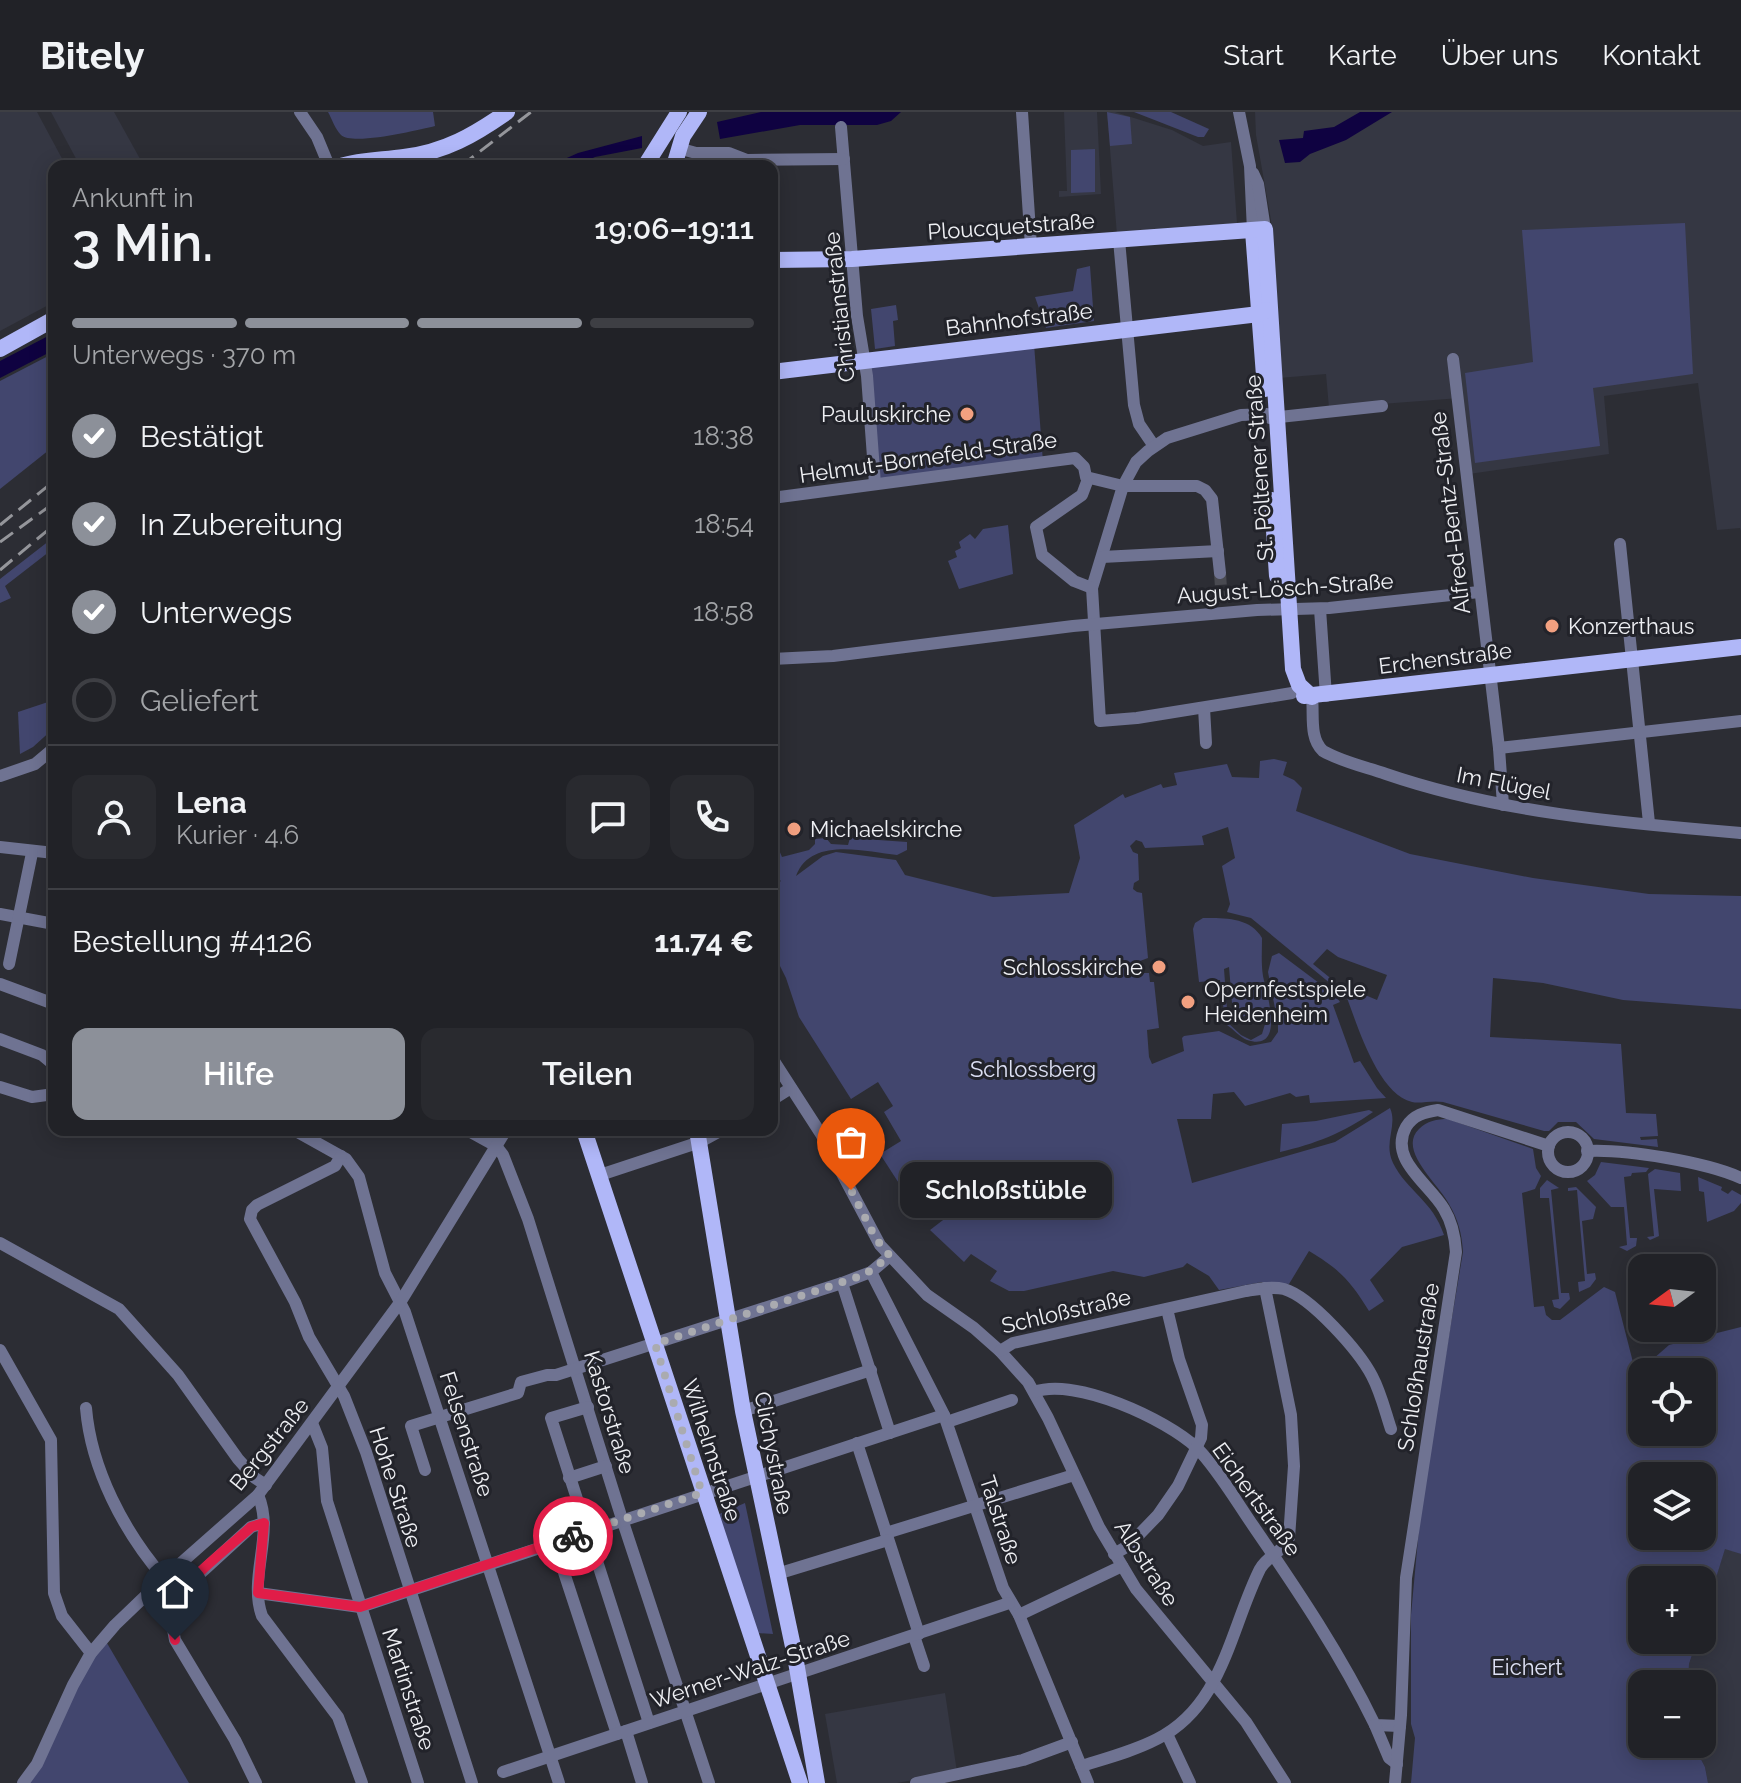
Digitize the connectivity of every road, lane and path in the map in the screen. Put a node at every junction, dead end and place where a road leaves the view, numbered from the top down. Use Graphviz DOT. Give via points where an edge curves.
graph roads {
  1 [pos="300,112"];
  2 [pos="507,112"];
  3 [pos="679,112"];
  4 [pos="699,112"];
  5 [pos="1022,112"];
  6 [pos="1239,112"];
  7 [pos="841,127"];
  8 [pos="678,148"];
  9 [pos="844,159"];
  10 [pos="326,160"];
  11 [pos="381,160"];
  12 [pos="649,160"];
  13 [pos="675,160"];
  14 [pos="1259,230"];
  15 [pos="1119,240"];
  16 [pos="1031,246"];
  17 [pos="852,259"];
  18 [pos="778,260"];
  19 [pos="1264,310"];
  20 [pos="48,322"];
  21 [pos="1126,329"];
  22 [pos="0,349"];
  23 [pos="1453,359"];
  24 [pos="864,361"];
  25 [pos="778,371"];
  26 [pos="1382,406"];
  27 [pos="1271,417"];
  28 [pos="1154,446"];
  29 [pos="1088,479"];
  30 [pos="875,484"];
  31 [pos="1123,486"];
  32 [pos="778,497"];
  33 [pos="1620,544"];
  34 [pos="1218,551"];
  35 [pos="1102,557"];
  36 [pos="1220,573"];
  37 [pos="1092,588"];
  38 [pos="1479,592"];
  39 [pos="1320,609"];
  40 [pos="1285,611"];
  41 [pos="1094,624"];
  42 [pos="1741,647"];
  43 [pos="778,659"];
  44 [pos="1631,659"];
  45 [pos="1490,675"];
  46 [pos="1307,695"];
  47 [pos="1204,708"];
  48 [pos="1741,721"];
  49 [pos="1638,733"];
  50 [pos="1206,743"];
  51 [pos="1499,748"];
  52 [pos="48,755"];
  53 [pos="0,773"];
  54 [pos="1503,805"];
  55 [pos="1649,823"];
  56 [pos="1741,833"];
  57 [pos="0,847"];
  58 [pos="32,853"];
  59 [pos="48,853"];
  60 [pos="0,914"];
  61 [pos="19,917"];
  62 [pos="48,923"];
  63 [pos="9,964"];
  64 [pos="0,984"];
  65 [pos="48,1002"];
  66 [pos="0,1039"];
  67 [pos="48,1060"];
  68 [pos="778,1067"];
  69 [pos="0,1087"];
  70 [pos="791,1088"];
  71 [pos="48,1095"];
  72 [pos="778,1096"];
  73 [pos="305,1136"];
  74 [pos="478,1136"];
  75 [pos="502,1136"];
  76 [pos="586,1136"];
  77 [pos="698,1136"];
  78 [pos="496,1146"];
  79 [pos="1549,1146"];
  80 [pos="1587,1151"];
  81 [pos="341,1156"];
  82 [pos="600,1175"];
  83 [pos="1741,1178"];
  84 [pos="0,1243"];
  85 [pos="890,1256"];
  86 [pos="871,1272"];
  87 [pos="842,1283"];
  88 [pos="1265,1288"];
  89 [pos="401,1301"];
  90 [pos="1167,1309"];
  91 [pos="727,1320"];
  92 [pos="655,1344"];
  93 [pos="0,1350"];
  94 [pos="1000,1351"];
  95 [pos="576,1369"];
  96 [pos="871,1370"];
  97 [pos="339,1387"];
  98 [pos="1034,1392"];
  99 [pos="1012,1400"];
  100 [pos="588,1407"];
  101 [pos="86,1408"];
  102 [pos="743,1411"];
  103 [pos="440,1417"];
  104 [pos="945,1419"];
  105 [pos="312,1423"];
  106 [pos="1391,1429"];
  107 [pos="890,1433"];
  108 [pos="857,1443"];
  109 [pos="1197,1448"];
  110 [pos="606,1466"];
  111 [pos="425,1470"];
  112 [pos="1074,1475"];
  113 [pos="569,1478"];
  114 [pos="756,1478"];
  115 [pos="262,1490"];
  116 [pos="702,1493"];
  117 [pos="975,1505"];
  118 [pos="622,1519"];
  119 [pos="264,1523"];
  120 [pos="587,1531"];
  121 [pos="887,1536"];
  122 [pos="554,1542"];
  123 [pos="1114,1554"];
  124 [pos="1274,1556"];
  125 [pos="488,1565"];
  126 [pos="1122,1566"];
  127 [pos="777,1574"];
  128 [pos="164,1578"];
  129 [pos="409,1591"];
  130 [pos="258,1593"];
  131 [pos="1009,1603"];
  132 [pos="360,1607"];
  133 [pos="1019,1615"];
  134 [pos="917,1635"];
  135 [pos="91,1653"];
  136 [pos="924,1666"];
  137 [pos="799,1675"];
  138 [pos="1213,1683"];
  139 [pos="769,1685"];
  140 [pos="686,1712"];
  141 [pos="807,1717"];
  142 [pos="780,1719"];
  143 [pos="649,1723"];
  144 [pos="1375,1725"];
  145 [pos="1400,1726"];
  146 [pos="621,1733"];
  147 [pos="1167,1734"];
  148 [pos="1072,1742"];
  149 [pos="551,1756"];
  150 [pos="1397,1764"];
  151 [pos="1081,1766"];
  152 [pos="503,1772"];
  153 [pos="932,1782"];
  154 [pos="23,1783"];
  155 [pos="256,1783"];
  156 [pos="362,1783"];
  157 [pos="418,1783"];
  158 [pos="472,1783"];
  159 [pos="559,1783"];
  160 [pos="642,1783"];
  161 [pos="709,1783"];
  162 [pos="800,1783"];
  163 [pos="817,1783"];
  164 [pos="916,1783"];
  165 [pos="1088,1783"];
  166 [pos="1190,1783"];
  167 [pos="1285,1783"];
  168 [pos="1395,1783"];
  1 -- 10 [label="street"];
  2 -- 11 [label="main road" via="446,148"];
  3 -- 12 [label="main road"];
  4 -- 8 [label="main road"];
  5 -- 16 [label="street"];
  6 -- 14 [label="street, St. Pöltener Straße"];
  7 -- 9 [label="street, Christianstraße"];
  8 -- 9 [label="street" via="747,160"];
  8 -- 13 [label="main road"];
  9 -- 17 [label="street, Christianstraße"];
  14 -- 15 [label="main road, Ploucquetstraße"];
  14 -- 19 [label="main road, St. Pöltener Straße"];
  15 -- 16 [label="main road, Ploucquetstraße"];
  15 -- 21 [label="street"];
  16 -- 17 [label="main road, Ploucquetstraße"];
  17 -- 18 [label="main road, Ploucquetstraße"];
  17 -- 24 [label="street, Christianstraße"];
  19 -- 21 [label="main road, Bahnhofstraße"];
  19 -- 27 [label="main road, St. Pöltener Straße"];
  20 -- 22 [label="main road"];
  21 -- 24 [label="main road, Bahnhofstraße"];
  21 -- 28 [label="street" via="1134,405"];
  23 -- 38 [label="street, Alfred-Bentz-Straße"];
  24 -- 25 [label="main road, Bahnhofstraße"];
  24 -- 30 [label="street, Christianstraße"];
  26 -- 27 [label="street"];
  27 -- 28 [label="street" via="1241,415"];
  27 -- 40 [label="main road, St. Pöltener Straße"];
  28 -- 31 [label="street" via="1136,462"];
  29 -- 30 [label="street, Helmut-Bornefeld-Straße" via="1075,458"];
  29 -- 31 [label="street, Helmut-Bornefeld-Straße"];
  29 -- 37 [label="street" via="1082,495 1036,527 1042,555 1074,581"];
  30 -- 32 [label="street, Helmut-Bornefeld-Straße"];
  31 -- 34 [label="street, Helmut-Bornefeld-Straße" via="1205,490 1212,499"];
  31 -- 35 [label="street"];
  33 -- 44 [label="street"];
  34 -- 35 [label="street"];
  34 -- 36 [label="street"];
  35 -- 37 [label="street"];
  37 -- 41 [label="street"];
  38 -- 39 [label="street, August-Lösch-Straße"];
  38 -- 45 [label="street, Alfred-Bentz-Straße"];
  39 -- 40 [label="street, August-Lösch-Straße"];
  39 -- 46 [label="street, Im Flügel"];
  40 -- 41 [label="street, August-Lösch-Straße" via="1222,608"];
  40 -- 46 [label="main road, St. Pöltener Straße" via="1283,673"];
  41 -- 43 [label="street, August-Lösch-Straße"];
  41 -- 47 [label="street" via="1100,721"];
  42 -- 44 [label="main road, Erchenstraße"];
  44 -- 45 [label="main road, Erchenstraße"];
  44 -- 49 [label="street"];
  45 -- 46 [label="main road, Erchenstraße"];
  45 -- 51 [label="street, Alfred-Bentz-Straße"];
  46 -- 47 [label="street"];
  46 -- 54 [label="street, Im Flügel" via="1316,745 1323,751 1411,782"];
  47 -- 50 [label="street"];
  48 -- 49 [label="street"];
  49 -- 51 [label="street"];
  49 -- 55 [label="street"];
  51 -- 54 [label="street, Alfred-Bentz-Straße"];
  52 -- 53 [label="street"];
  54 -- 55 [label="street, Im Flügel"];
  55 -- 56 [label="street, Im Flügel"];
  57 -- 58 [label="street"];
  58 -- 59 [label="street"];
  58 -- 61 [label="street"];
  60 -- 61 [label="street"];
  61 -- 62 [label="street"];
  61 -- 63 [label="street"];
  64 -- 65 [label="street"];
  66 -- 67 [label="street"];
  68 -- 70 [label="street, Schloßstraße"];
  69 -- 71 [label="street" via="32,1097"];
  70 -- 72 [label="street"];
  70 -- 85 [label="street, Schloßstraße"];
  73 -- 81 [label="street, Felsenstraße"];
  74 -- 78 [label="street"];
  75 -- 78 [label="street, Bergstraße"];
  76 -- 82 [label="main road, Wilhelmstraße"];
  77 -- 82 [label="street"];
  77 -- 91 [label="main road, Clichystraße"];
  78 -- 89 [label="street, Bergstraße"];
  78 -- 95 [label="street, Kastorstraße" via="528,1219"];
  79 -- 80 [label="street" via="1569,1132 1582,1138"];
  79 -- 80 [label="street, Schloßhaustraße" via="1551,1162 1564,1171 1582,1166"];
  79 -- 145 [label="street, Schloßhaustraße" via="1438,1110 1414,1118 1402,1139 1409,1165 1445,1211 1456,1252 1409,1554"];
  80 -- 83 [label="street" via="1703,1165"];
  81 -- 89 [label="street, Felsenstraße" via="359,1177 385,1273"];
  81 -- 97 [label="street, Hohe Straße" via="335,1166 257,1205 250,1219"];
  82 -- 92 [label="main road, Wilhelmstraße"];
  84 -- 115 [label="street" via="119,1309 178,1375"];
  85 -- 86 [label="street"];
  85 -- 94 [label="street, Schloßstraße" via="927,1295"];
  86 -- 87 [label="street"];
  86 -- 104 [label="street, Talstraße"];
  87 -- 91 [label="street"];
  87 -- 96 [label="street"];
  88 -- 90 [label="street, Schloßstraße"];
  88 -- 106 [label="street" via="1295,1295 1344,1338 1374,1381"];
  88 -- 124 [label="street" via="1293,1438 1291,1532"];
  89 -- 97 [label="street, Bergstraße"];
  89 -- 103 [label="street, Felsenstraße"];
  90 -- 94 [label="street, Schloßstraße"];
  90 -- 109 [label="street" via="1202,1425"];
  91 -- 92 [label="street"];
  91 -- 102 [label="main road, Clichystraße"];
  92 -- 95 [label="street"];
  92 -- 116 [label="main road, Wilhelmstraße"];
  93 -- 135 [label="street" via="51,1440 54,1593 62,1616"];
  94 -- 98 [label="street, Albstraße"];
  95 -- 100 [label="street, Kastorstraße"];
  95 -- 103 [label="street" via="521,1382 518,1393"];
  96 -- 102 [label="street"];
  96 -- 107 [label="street"];
  97 -- 105 [label="street, Bergstraße"];
  97 -- 129 [label="street, Hohe Straße" via="366,1452"];
  98 -- 109 [label="street, Eichertstraße" via="1054,1388 1111,1402 1159,1422"];
  98 -- 112 [label="street, Albstraße"];
  99 -- 104 [label="street"];
  100 -- 110 [label="street, Kastorstraße"];
  100 -- 113 [label="street" via="551,1418"];
  101 -- 128 [label="street" via="92,1441 118,1510 132,1538"];
  102 -- 114 [label="main road, Clichystraße"];
  103 -- 111 [label="street" via="411,1426"];
  103 -- 125 [label="street, Felsenstraße"];
  104 -- 107 [label="street"];
  104 -- 117 [label="street, Talstraße"];
  105 -- 115 [label="street, Bergstraße"];
  105 -- 132 [label="street, Martinstraße" via="322,1448 327,1501"];
  107 -- 108 [label="street"];
  108 -- 114 [label="street"];
  108 -- 121 [label="street"];
  109 -- 123 [label="street" via="1158,1515"];
  109 -- 124 [label="street, Eichertstraße"];
  110 -- 113 [label="street"];
  110 -- 118 [label="street, Kastorstraße"];
  112 -- 117 [label="street"];
  112 -- 123 [label="street, Albstraße"];
  113 -- 120 [label="street"];
  114 -- 116 [label="street"];
  114 -- 127 [label="main road, Clichystraße"];
  115 -- 119 [label="street"];
  115 -- 128 [label="street, Bergstraße"];
  116 -- 118 [label="street"];
  116 -- 139 [label="main road, Wilhelmstraße"];
  117 -- 121 [label="street"];
  117 -- 131 [label="street, Talstraße"];
  118 -- 120 [label="street"];
  118 -- 140 [label="street, Kastorstraße"];
  119 -- 130 [label="street"];
  119 -- 155 [label="street" via="251,1527 181,1591 171,1619 175,1640"];
  120 -- 122 [label="street"];
  120 -- 143 [label="street"];
  121 -- 127 [label="street"];
  121 -- 134 [label="street"];
  122 -- 125 [label="street"];
  122 -- 146 [label="street"];
  123 -- 126 [label="street, Albstraße"];
  124 -- 138 [label="street" via="1261,1568"];
  124 -- 144 [label="street, Eichertstraße" via="1336,1651"];
  125 -- 129 [label="street"];
  125 -- 149 [label="street, Felsenstraße"];
  126 -- 133 [label="street"];
  126 -- 138 [label="street, Albstraße" via="1150,1609"];
  127 -- 137 [label="main road, Clichystraße"];
  128 -- 135 [label="street, Bergstraße"];
  129 -- 132 [label="street"];
  129 -- 158 [label="street, Hohe Straße"];
  130 -- 132 [label="street"];
  130 -- 156 [label="street" via="262,1616 338,1717"];
  131 -- 133 [label="street, Talstraße"];
  131 -- 134 [label="street, Werner-Walz-Straße"];
  132 -- 157 [label="street, Martinstraße"];
  133 -- 148 [label="street, Talstraße"];
  134 -- 136 [label="street"];
  134 -- 137 [label="street, Werner-Walz-Straße"];
  135 -- 154 [label="street, Bergstraße"];
  137 -- 139 [label="street, Werner-Walz-Straße"];
  137 -- 141 [label="main road, Clichystraße"];
  138 -- 147 [label="street" via="1192,1714"];
  138 -- 167 [label="street, Albstraße"];
  139 -- 140 [label="street, Werner-Walz-Straße"];
  139 -- 142 [label="main road, Wilhelmstraße"];
  140 -- 143 [label="street, Werner-Walz-Straße"];
  140 -- 161 [label="street, Kastorstraße"];
  141 -- 142 [label="main road" via="792,1709"];
  141 -- 163 [label="main road, Clichystraße"];
  142 -- 162 [label="main road, Wilhelmstraße"];
  143 -- 146 [label="street, Werner-Walz-Straße"];
  144 -- 145 [label="street"];
  144 -- 150 [label="street, Eichertstraße" via="1389,1758"];
  145 -- 150 [label="street, Schloßhaustraße"];
  146 -- 149 [label="street, Werner-Walz-Straße"];
  146 -- 160 [label="street"];
  147 -- 151 [label="street"];
  147 -- 166 [label="street"];
  148 -- 151 [label="street, Talstraße"];
  148 -- 153 [label="street"];
  149 -- 152 [label="street, Werner-Walz-Straße"];
  149 -- 159 [label="street, Felsenstraße"];
  150 -- 168 [label="street, Schloßhaustraße"];
  151 -- 165 [label="street, Talstraße"];
  153 -- 164 [label="street"];
}
